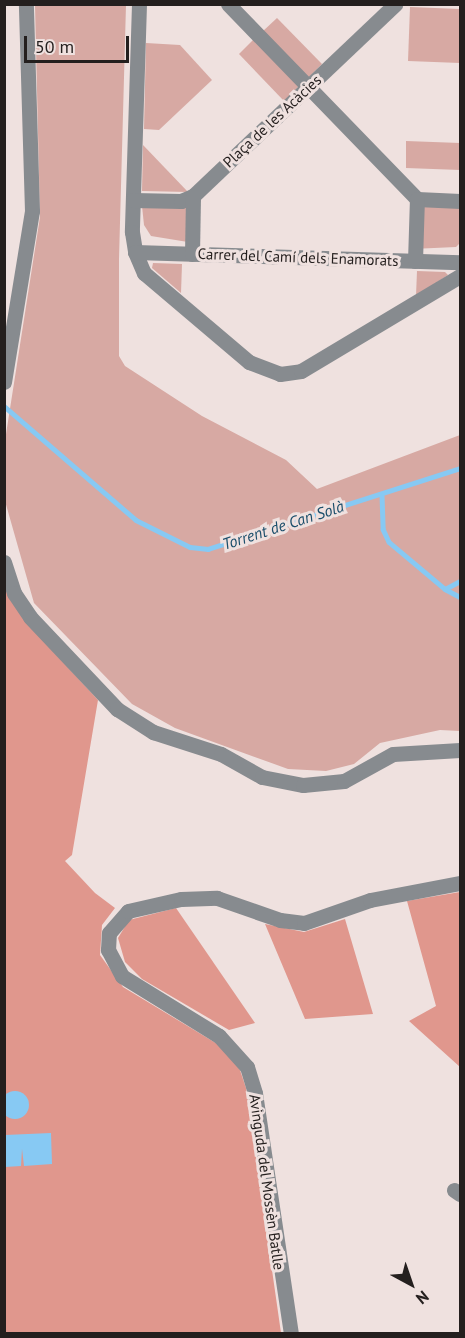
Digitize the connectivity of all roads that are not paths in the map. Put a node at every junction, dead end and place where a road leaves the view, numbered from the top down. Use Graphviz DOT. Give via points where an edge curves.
graph roads {
  1 [pos="27,4"];
  2 [pos="139,4"];
  3 [pos="228,4"];
  4 [pos="395,4"];
  5 [pos="307,88"];
  6 [pos="192,196"];
  7 [pos="133,200"];
  8 [pos="417,200"];
  9 [pos="460,201"];
  10 [pos="135,252"];
  11 [pos="192,254"];
  12 [pos="415,261"];
  13 [pos="460,262"];
  14 [pos="460,276"];
  15 [pos="5,380"];
  16 [pos="4,561"];
  17 [pos="460,750"];
  18 [pos="460,883"];
  19 [pos="291,1334"];
  1 -- 15 [label="street" via="32,211"];
  2 -- 7 [label="street"];
  3 -- 5 [label="street"];
  4 -- 5 [label="street, Plaça de les Acàcies"];
  5 -- 6 [label="street, Plaça de les Acàcies"];
  5 -- 8 [label="street"];
  6 -- 7 [label="street" via="181,201"];
  6 -- 11 [label="street"];
  7 -- 10 [label="street"];
  8 -- 9 [label="street"];
  8 -- 12 [label="street"];
  10 -- 11 [label="street, Carrer del Camí dels Enamorats"];
  10 -- 14 [label="street" via="144,273 249,362 280,374 315,365"];
  11 -- 12 [label="street, Carrer del Camí dels Enamorats"];
  12 -- 13 [label="street, Carrer del Camí dels Enamorats"];
  16 -- 17 [label="street" via="14,593 30,617 117,709 153,732 221,754 262,777 303,785 344,781 393,754"];
  18 -- 19 [label="street, Avinguda del Mossèn Batlle" via="370,900 304,922 280,920 217,898 181,898 128,911 109,933 108,950 122,976 219,1036 247,1067 256,1102"];
}
